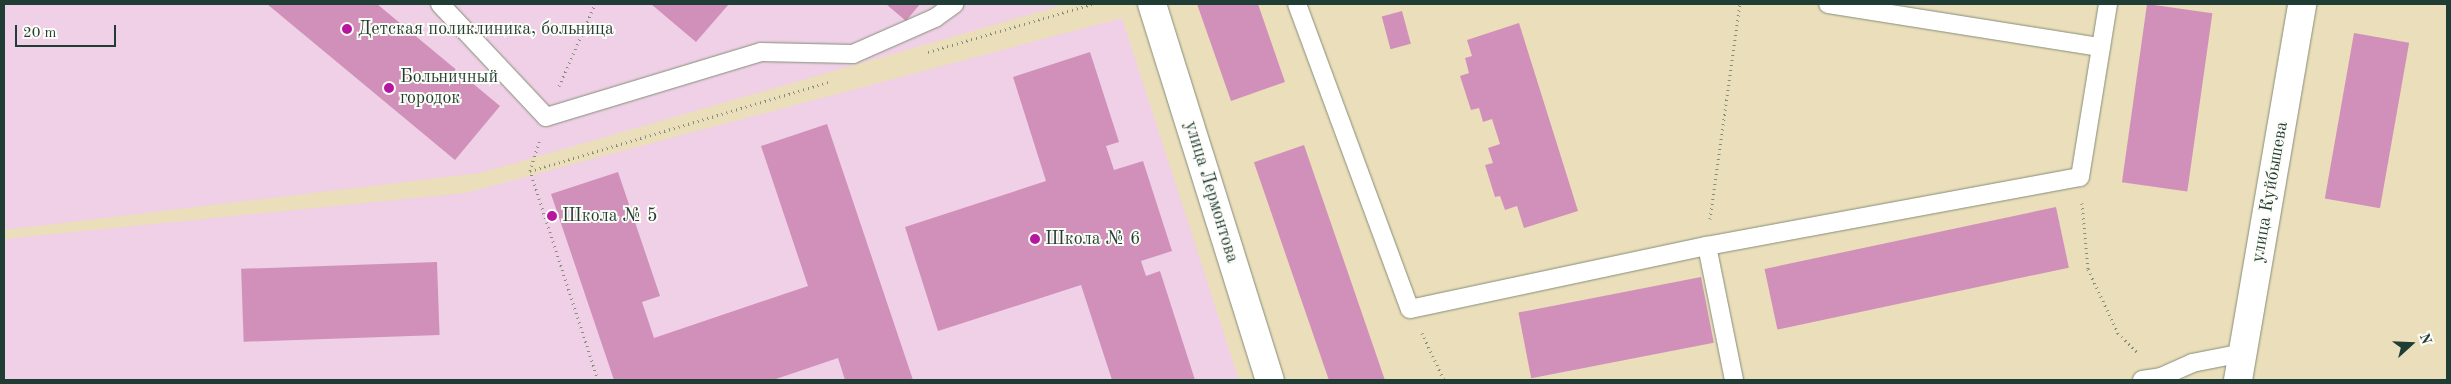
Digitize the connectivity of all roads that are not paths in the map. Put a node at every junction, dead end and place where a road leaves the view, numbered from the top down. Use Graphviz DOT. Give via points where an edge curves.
graph roads {
  1 [pos="440,4"];
  2 [pos="954,4"];
  3 [pos="1152,4"];
  4 [pos="1297,4"];
  5 [pos="1828,4"];
  6 [pos="2108,4"];
  7 [pos="2302,4"];
  8 [pos="2101,47"];
  9 [pos="1706,246"];
  10 [pos="2243,353"];
  11 [pos="1270,380"];
  12 [pos="1734,380"];
  13 [pos="2142,380"];
  14 [pos="2238,380"];
  1 -- 2 [label="lane" via="546,116 761,52 853,54 935,18"];
  3 -- 11 [label="street, улица Лермонтова"];
  4 -- 9 [label="lane" via="1410,308"];
  5 -- 8 [label="lane"];
  6 -- 8 [label="lane"];
  7 -- 10 [label="street, улица Куйбышева"];
  8 -- 9 [label="lane" via="2080,177"];
  9 -- 12 [label="lane"];
  10 -- 13 [label="lane" via="2192,363 2162,377"];
  10 -- 14 [label="street, улица Куйбышева"];
}
